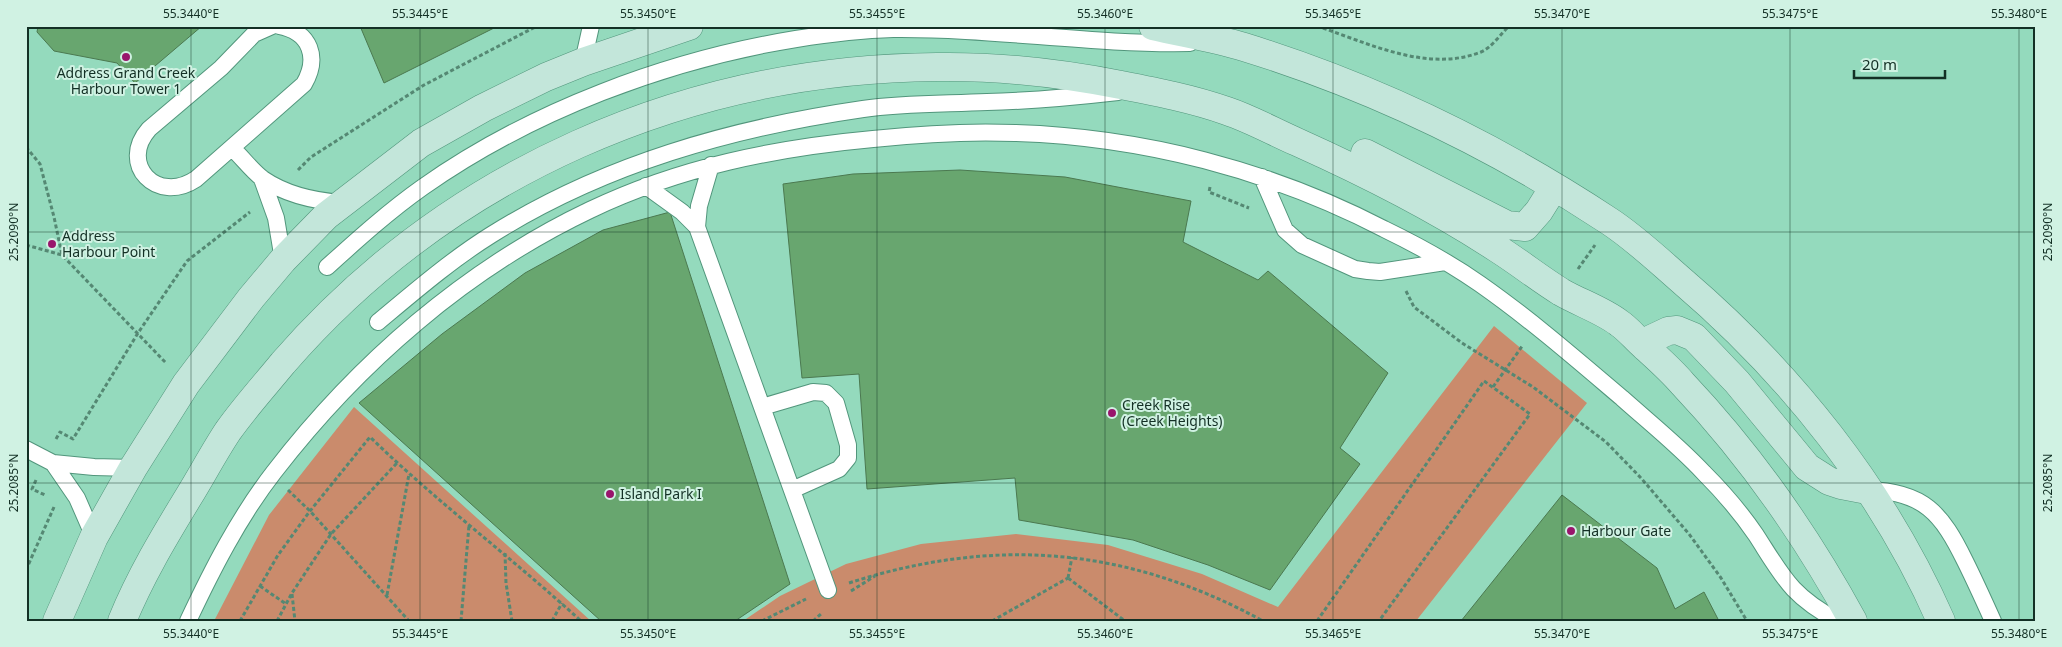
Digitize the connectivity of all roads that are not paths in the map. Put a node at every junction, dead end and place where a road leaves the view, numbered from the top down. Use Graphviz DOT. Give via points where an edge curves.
graph roads {
  1 [pos="272,26"];
  2 [pos="279,26"];
  3 [pos="591,26"];
  4 [pos="689,26"];
  5 [pos="1154,26"];
  6 [pos="648,31"];
  7 [pos="1227,43"];
  8 [pos="583,62"];
  9 [pos="1144,89"];
  10 [pos="1284,137"];
  11 [pos="232,148"];
  12 [pos="711,165"];
  13 [pos="1262,177"];
  14 [pos="646,186"];
  15 [pos="1554,187"];
  16 [pos="274,192"];
  17 [pos="342,203"];
  18 [pos="697,228"];
  19 [pos="283,260"];
  20 [pos="1445,262"];
  21 [pos="327,267"];
  22 [pos="378,322"];
  23 [pos="1644,346"];
  24 [pos="762,407"];
  25 [pos="26,449"];
  26 [pos="49,461"];
  27 [pos="133,468"];
  28 [pos="792,490"];
  29 [pos="1868,490"];
  30 [pos="94,537"];
  31 [pos="828,590"];
  32 [pos="57,621"];
  33 [pos="122,621"];
  34 [pos="188,621"];
  35 [pos="1838,621"];
  36 [pos="1853,621"];
  37 [pos="1941,621"];
  38 [pos="1992,621"];
  1 -- 11 [label="lane" via="254,34 207,80 149,129 142,137 137,158 146,177 155,184 176,188 196,179"];
  2 -- 11 [label="lane" via="298,33 306,41 312,58 310,74 304,84"];
  3 -- 8 [label="lane"];
  4 -- 6 [label="street"];
  5 -- 7 [label="street"];
  6 -- 8 [label="street"];
  7 -- 15 [label="street" via="1370,92 1485,147"];
  7 -- 21 [label="lane" via="1171,44 950,29 890,29 830,34 710,57 590,97 532,122 477,152 424,186"];
  8 -- 17 [label="street" via="483,108 422,143"];
  9 -- 10 [label="street" via="1230,112"];
  9 -- 22 [label="lane" via="1050,100 864,108 758,128 688,146 619,170 537,208 490,235"];
  9 -- 33 [label="street" via="1012,69 903,67 848,71 740,89 688,103 629,122 516,174 420,236 345,298 301,342 229,430 148,566"];
  10 -- 15 [label="street" via="1340,140 1507,226 1525,228"];
  10 -- 23 [label="street" via="1455,220 1561,292 1619,323"];
  11 -- 16 [label="lane"];
  12 -- 13 [label="lane" via="802,146 966,132 1026,133 1116,142"];
  12 -- 14 [label="lane"];
  12 -- 18 [label="lane" via="699,206"];
  13 -- 20 [label="lane" via="1356,214"];
  13 -- 20 [label="lane" via="1285,230 1302,245 1355,269 1380,272"];
  14 -- 18 [label="lane" via="682,212"];
  14 -- 34 [label="lane" via="591,209 538,237 436,306 398,338 304,436 272,475 224,550"];
  15 -- 29 [label="street" via="1611,222 1712,306 1799,397"];
  16 -- 17 [label="lane"];
  16 -- 19 [label="lane"];
  17 -- 19 [label="street"];
  18 -- 24 [label="lane"];
  19 -- 27 [label="street" via="215,343"];
  20 -- 35 [label="lane" via="1480,284 1559,344 1669,439 1731,503 1793,590"];
  23 -- 29 [label="street" via="1668,331 1677,330 1694,338 1737,382 1807,467 1829,481"];
  23 -- 36 [label="street" via="1711,414 1753,464 1826,570"];
  24 -- 28 [label="lane"];
  24 -- 28 [label="lane" via="813,392 826,393 836,403 848,445 848,458 839,468"];
  25 -- 26 [label="lane"];
  26 -- 27 [label="lane"];
  26 -- 30 [label="lane" via="76,498"];
  27 -- 30 [label="street"];
  28 -- 31 [label="lane"];
  29 -- 37 [label="street" via="1907,553"];
  29 -- 38 [label="lane" via="1884,490 1916,500 1942,520 1952,534"];
  30 -- 32 [label="street"];
}
